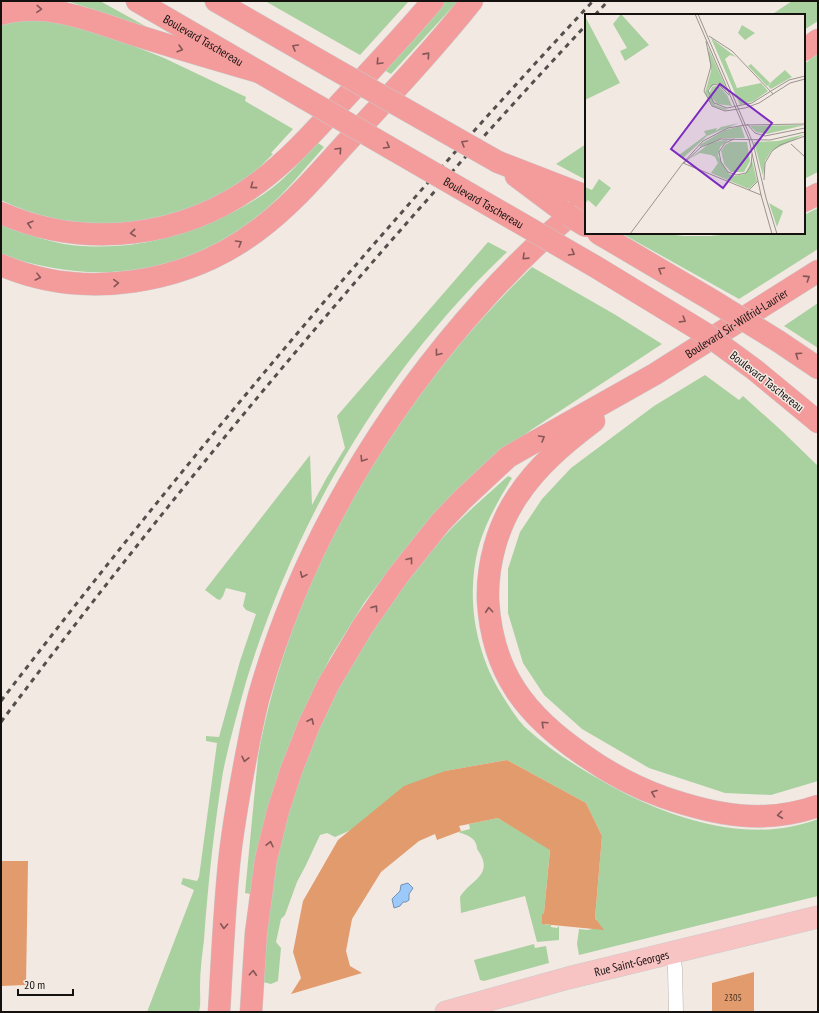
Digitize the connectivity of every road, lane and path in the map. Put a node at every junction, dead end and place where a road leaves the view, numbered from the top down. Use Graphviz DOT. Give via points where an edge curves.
graph roads {
  1 [pos="137,1"];
  2 [pos="216,1"];
  3 [pos="433,1"];
  4 [pos="472,1"];
  5 [pos="1,14"];
  6 [pos="818,40"];
  7 [pos="805,49"];
  8 [pos="259,72"];
  9 [pos="498,162"];
  10 [pos="818,194"];
  11 [pos="585,196"];
  12 [pos="805,200"];
  13 [pos="585,204"];
  14 [pos="1,212"];
  15 [pos="585,225"];
  16 [pos="600,234"];
  17 [pos="1,265"];
  18 [pos="818,271"];
  19 [pos="818,368"];
  20 [pos="655,374"];
  21 [pos="818,422"];
  22 [pos="818,806"];
  23 [pos="818,917"];
  24 [pos="672,952"];
  25 [pos="459,1010"];
  26 [pos="219,1012"];
  27 [pos="251,1012"];
  28 [pos="676,1012"];
  1 -- 8 [label="highway, Boulevard Taschereau"];
  9 -- 2 [label="highway, one-way, bridge"];
  3 -- 14 [label="highway, one-way" via="295,151 259,182 198,217 142,232 84,234 55,230"];
  17 -- 4 [label="highway, one-way" via="32,276 93,283 144,280 208,261 267,223 294,198 422,61"];
  5 -- 8 [label="highway, one-way" via="23,9 65,12"];
  6 -- 7 [label="highway"];
  8 -- 21 [label="highway, Boulevard Taschereau, one-way, bridge" via="596,267 706,334"];
  9 -- 11 [label="highway"];
  9 -- 15 [label="highway, bridge"];
  10 -- 12 [label="highway"];
  13 -- 26 [label="highway, one-way" via="500,282 415,383 354,473 314,549 278,637 259,696 241,780 229,864"];
  19 -- 16 [label="highway, one-way, bridge" via="710,299"];
  20 -- 18 [label="highway, Boulevard Sir-Wilfrid-Laurier, one-way"];
  22 -- 20 [label="highway, one-way" via="777,815 725,815 677,802 637,786 604,768 548,728 514,688 497,652 489,607 489,578 498,537 513,504 532,477 552,456"];
  27 -- 20 [label="highway, one-way" via="259,910 271,837 291,771 309,725 354,639 430,534 492,471 508,457"];
  23 -- 24 [label="main road, Rue Saint-Georges"];
  24 -- 25 [label="main road, Rue Saint-Georges" via="568,978"];
  24 -- 28 [label="street"];
}
